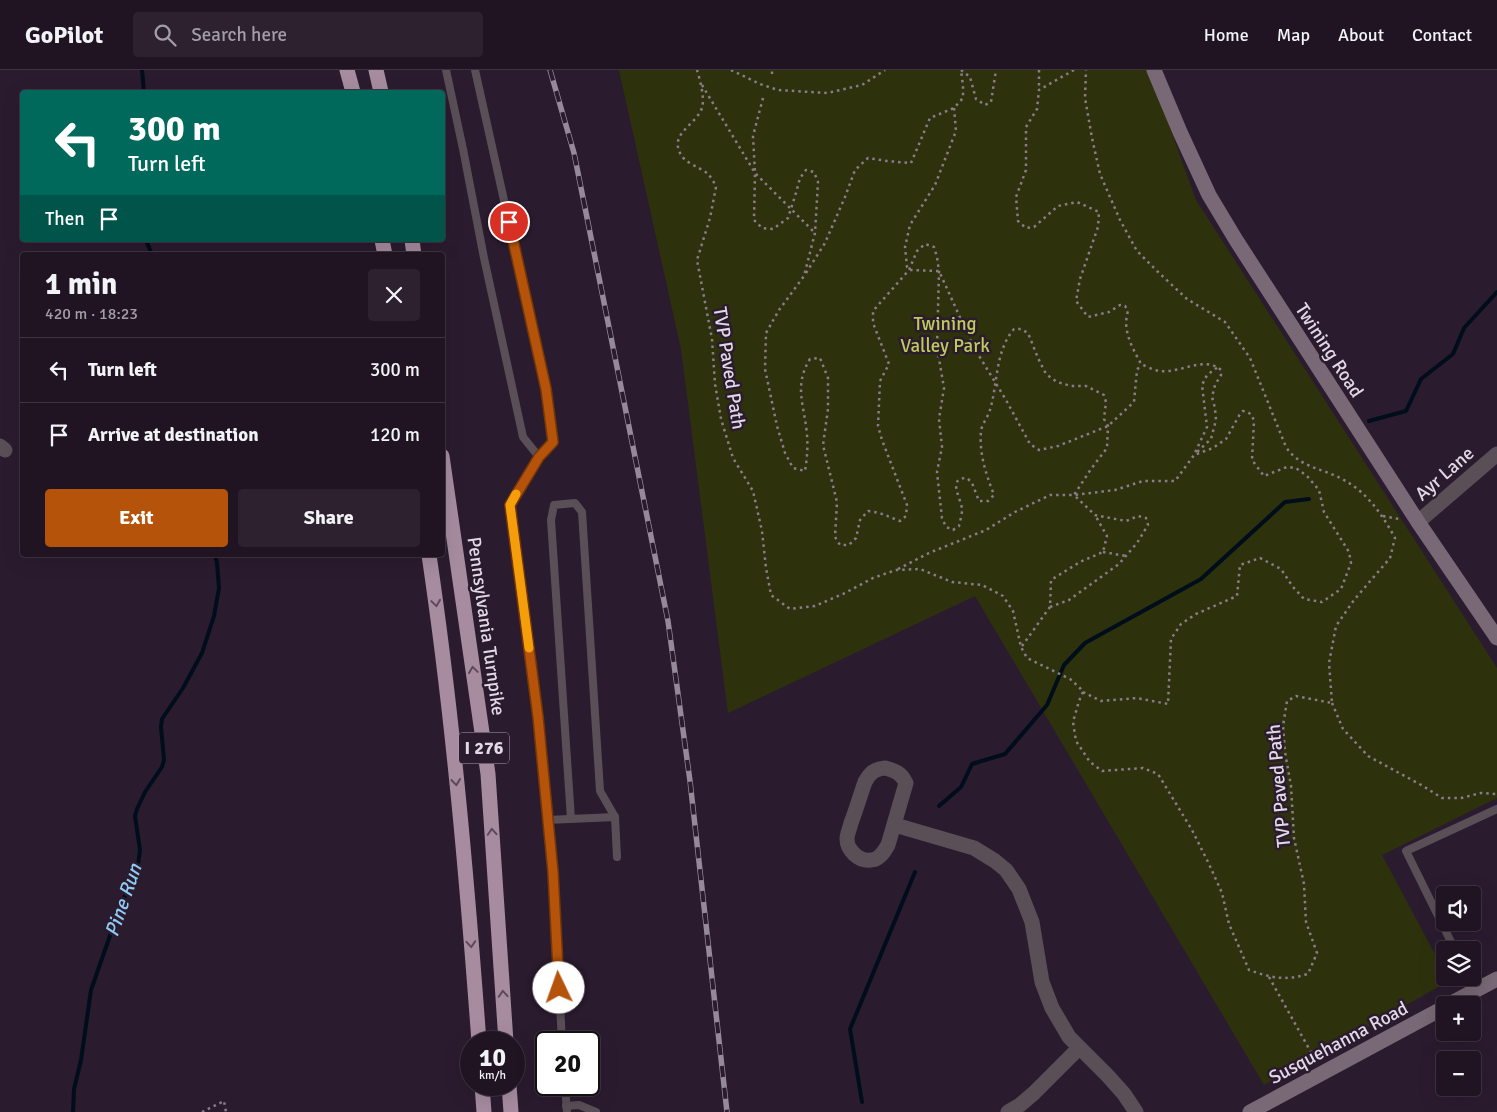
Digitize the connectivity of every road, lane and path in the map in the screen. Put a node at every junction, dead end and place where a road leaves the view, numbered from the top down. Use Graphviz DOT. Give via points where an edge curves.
graph roads {
  1 [pos="347,70"];
  2 [pos="376,70"];
  3 [pos="446,70"];
  4 [pos="475,70"];
  5 [pos="697,70"];
  6 [pos="732,70"];
  7 [pos="772,70"];
  8 [pos="885,70"];
  9 [pos="961,70"];
  10 [pos="996,70"];
  11 [pos="1039,70"];
  12 [pos="1074,70"];
  13 [pos="1086,70"];
  14 [pos="1154,70"];
  15 [pos="772,74"];
  16 [pos="702,84"];
  17 [pos="352,90"];
  18 [pos="381,90"];
  19 [pos="1039,90"];
  20 [pos="763,98"];
  21 [pos="954,108"];
  22 [pos="755,173"];
  23 [pos="791,210"];
  24 [pos="815,233"];
  25 [pos="909,270"];
  26 [pos="939,271"];
  27 [pos="804,276"];
  28 [pos="1140,364"];
  29 [pos="1218,367"];
  30 [pos="995,384"];
  31 [pos="1108,426"];
  32 [pos="1497,454"];
  33 [pos="1194,455"];
  34 [pos="539,457"];
  35 [pos="445,477"];
  36 [pos="1074,495"];
  37 [pos="1095,515"];
  38 [pos="1418,522"];
  39 [pos="1103,552"];
  40 [pos="1126,556"];
  41 [pos="429,557"];
  42 [pos="896,570"];
  43 [pos="1050,607"];
  44 [pos="1497,638"];
  45 [pos="1021,648"];
  46 [pos="1083,692"];
  47 [pos="1332,704"];
  48 [pos="1497,795"];
  49 [pos="1497,809"];
  50 [pos="615,817"];
  51 [pos="571,818"];
  52 [pos="547,820"];
  53 [pos="895,825"];
  54 [pos="618,857"];
  55 [pos="1451,941"];
  56 [pos="1269,977"];
  57 [pos="1497,978"];
  58 [pos="1481,982"];
  59 [pos="1469,986"];
  60 [pos="1457,996"];
  61 [pos="1436,1011"];
  62 [pos="478,1031"];
  63 [pos="505,1031"];
  64 [pos="561,1031"];
  65 [pos="1079,1048"];
  66 [pos="1322,1073"];
  67 [pos="483,1096"];
  68 [pos="510,1096"];
  69 [pos="565,1096"];
  70 [pos="566,1109"];
  71 [pos="202,1112"];
  72 [pos="226,1112"];
  73 [pos="484,1112"];
  74 [pos="511,1112"];
  75 [pos="596,1112"];
  76 [pos="1008,1112"];
  77 [pos="1136,1112"];
  78 [pos="1250,1112"];
  1 -- 17 [label="highway"];
  2 -- 18 [label="highway"];
  3 -- 34 [label="lane" via="523,437"];
  4 -- 34 [label="lane" via="546,389 553,442"];
  5 -- 16 [label="path, TVP Paved Path"];
  6 -- 8 [label="path" via="778,90 827,93 862,85"];
  7 -- 15 [label="path"];
  9 -- 10 [label="path" via="970,77 976,99 985,105 991,102"];
  9 -- 21 [label="path" via="963,98"];
  11 -- 19 [label="path"];
  12 -- 19 [label="path"];
  13 -- 47 [label="path" via="1085,98 1100,174 1137,251 1187,298 1225,322 1250,358 1290,454 1360,490 1383,516 1395,538 1390,558 1336,626 1329,663"];
  14 -- 38 [label="street, Twining Road" via="1215,205"];
  16 -- 22 [label="path"];
  16 -- 42 [label="path, TVP Paved Path" via="702,107 682,132 677,146 681,156 709,175 716,187 697,260 712,339 721,419 733,458 753,492 771,595 790,609 815,606"];
  19 -- 28 [label="path" via="1037,109 1026,126 1026,170 1016,197 1018,221 1026,228 1034,226 1058,206 1077,202 1099,212 1098,227 1076,301 1088,317 1125,306 1129,339"];
  20 -- 22 [label="path" via="753,136"];
  21 -- 25 [label="path" via="956,131 935,185 910,225 905,247"];
  21 -- 27 [label="path" via="930,118 911,163 868,158 854,170 825,244"];
  22 -- 23 [label="path"];
  22 -- 23 [label="path" via="754,220 762,228 773,229 788,218"];
  23 -- 24 [label="path"];
  23 -- 24 [label="path" via="800,178 806,170 814,172 818,182"];
  24 -- 27 [label="path"];
  25 -- 26 [label="path"];
  25 -- 26 [label="path" via="917,251 925,244 934,247"];
  25 -- 27 [label="path" via="874,312 873,323 889,364 880,381 878,426 907,505 906,516 900,521 868,511 860,520 856,538 850,545 840,545 835,538 837,502 823,445 828,378 820,358 810,359 804,369 800,395 807,435 805,471 793,468 785,453 765,369 766,333"];
  26 -- 30 [label="path" via="973,346"];
  26 -- 30 [label="path" via="937,347 944,388 939,418 942,447 937,472 942,518 946,527 953,530 959,526 962,510 955,488 957,482 967,478 979,501 988,501 994,495 982,461 981,429 989,412"];
  28 -- 29 [label="path" via="1159,371 1201,364"];
  28 -- 31 [label="path" via="1134,402"];
  29 -- 33 [label="path" via="1207,375 1202,385 1207,427"];
  29 -- 33 [label="path" via="1221,374 1212,397 1216,420 1211,439"];
  30 -- 31 [label="path" via="1030,444 1039,450"];
  30 -- 31 [label="path" via="1007,337 1014,329 1021,329 1028,333 1046,374 1057,382 1086,386 1104,395 1104,419"];
  31 -- 36 [label="path" via="1107,448"];
  32 -- 38 [label="street, Ayr Lane"];
  33 -- 36 [label="path" via="1175,481 1143,480 1115,490"];
  33 -- 46 [label="path" via="1226,439 1240,414 1249,412 1254,421 1252,460 1264,476 1287,467 1296,468 1319,490 1324,512 1349,552 1351,563 1341,589 1322,602 1304,599 1280,569 1260,558 1240,565 1237,596 1196,614 1181,624 1171,639 1168,704 1137,698 1101,701"];
  34 -- 52 [label="lane" via="510,505 538,717"];
  63 -- 35 [label="highway, Pennsylvania Turnpike / I 276, one-way" via="488,774"];
  36 -- 37 [label="path"];
  36 -- 42 [label="path" via="1050,495 986,530"];
  37 -- 39 [label="path" via="1107,536"];
  37 -- 40 [label="path" via="1126,521 1138,516 1146,518 1148,525"];
  38 -- 44 [label="street, Twining Road"];
  39 -- 40 [label="path"];
  39 -- 43 [label="path" via="1051,580"];
  40 -- 43 [label="path" via="1070,600"];
  41 -- 62 [label="highway, I 276, one-way" via="467,880"];
  42 -- 45 [label="path, TVP Paved Path" via="920,570 952,582 982,585 1003,596 1013,611"];
  43 -- 45 [label="path"];
  45 -- 46 [label="path" via="1027,658 1070,679"];
  46 -- 56 [label="path, TVP Paved Path" via="1073,722 1076,741 1085,755 1102,771 1143,768 1158,774 1209,864 1249,970"];
  47 -- 48 [label="path" via="1343,729 1368,756 1442,798 1481,793"];
  47 -- 56 [label="path, TVP Paved Path" via="1296,696 1287,701 1283,726 1294,838 1304,884 1306,922 1317,953 1308,974 1293,978"];
  49 -- 55 [label="lane" via="1406,851"];
  50 -- 51 [label="lane"];
  50 -- 51 [label="lane" via="600,791 582,512 575,503 554,505 551,520"];
  50 -- 54 [label="lane"];
  51 -- 52 [label="lane"];
  52 -- 64 [label="lane"];
  53 -- 53 [label="street" via="906,783 895,770 876,769 865,782 847,837 848,847 861,858 876,859 884,853"];
  53 -- 65 [label="street" via="974,848 1006,870 1020,890 1032,922 1042,982 1052,1008"];
  56 -- 66 [label="path"];
  57 -- 58 [label="street, Susquehanna Road"];
  59 -- 60 [label="street, Susquehanna Road"];
  61 -- 66 [label="street, Susquehanna Road"];
  65 -- 76 [label="street" via="1034,1093"];
  65 -- 77 [label="street" via="1108,1076"];
  66 -- 78 [label="street, Susquehanna Road"];
  67 -- 73 [label="highway"];
  68 -- 74 [label="highway"];
  69 -- 70 [label="lane"];
  70 -- 75 [label="lane" via="579,1105"];
  71 -- 72 [label="path" via="224,1101"];
}
